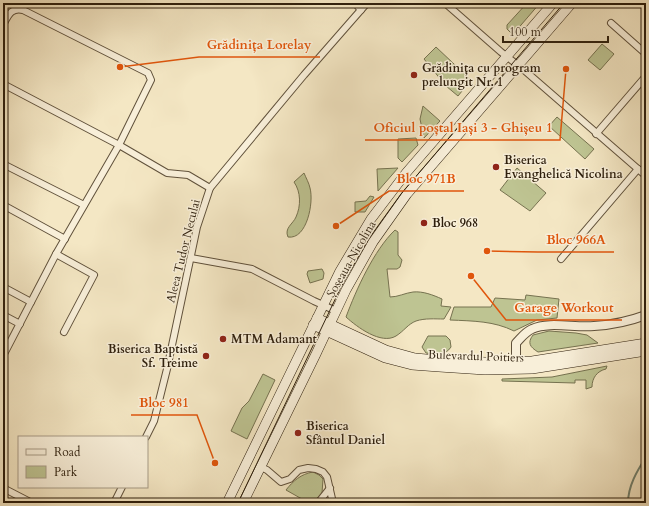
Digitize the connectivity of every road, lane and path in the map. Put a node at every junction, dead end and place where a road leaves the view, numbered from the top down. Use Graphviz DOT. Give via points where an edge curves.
graph roads {
  1 [pos="355,3"];
  2 [pos="367,3"];
  3 [pos="445,3"];
  4 [pos="552,3"];
  5 [pos="572,3"];
  6 [pos="361,10"];
  7 [pos="611,23"];
  8 [pos="3,25"];
  9 [pos="646,54"];
  10 [pos="507,57"];
  11 [pos="518,65"];
  12 [pos="646,76"];
  13 [pos="3,84"];
  14 [pos="596,134"];
  15 [pos="119,145"];
  16 [pos="3,164"];
  17 [pos="638,169"];
  18 [pos="646,176"];
  19 [pos="210,188"];
  20 [pos="84,205"];
  21 [pos="3,206"];
  22 [pos="65,239"];
  23 [pos="56,254"];
  24 [pos="191,258"];
  25 [pos="561,259"];
  26 [pos="3,287"];
  27 [pos="31,302"];
  28 [pos="323,306"];
  29 [pos="336,311"];
  30 [pos="3,315"];
  31 [pos="646,315"];
  32 [pos="315,321"];
  33 [pos="20,324"];
  34 [pos="328,328"];
  35 [pos="64,332"];
  36 [pos="646,343"];
  37 [pos="646,350"];
  38 [pos="603,354"];
  39 [pos="3,356"];
  40 [pos="516,366"];
  41 [pos="146,436"];
  42 [pos="261,467"];
  43 [pos="3,488"];
  44 [pos="122,488"];
  45 [pos="330,488"];
  46 [pos="32,503"];
  47 [pos="114,503"];
  48 [pos="227,503"];
  49 [pos="243,503"];
  50 [pos="318,503"];
  51 [pos="333,503"];
  1 -- 6 [label="street"];
  2 -- 6 [label="street, Aleea Tudor Neculai"];
  3 -- 10 [label="street"];
  4 -- 10 [label="main road, Șoseaua Nicolina"];
  5 -- 11 [label="main road, Șoseaua Nicolina"];
  6 -- 19 [label="street, Aleea Tudor Neculai"];
  7 -- 9 [label="street"];
  8 -- 15 [label="street" via="10,12 23,10 148,73 151,80"];
  10 -- 11 [label="street"];
  10 -- 28 [label="main road, Șoseaua Nicolina" via="406,173 374,214"];
  11 -- 14 [label="street"];
  11 -- 29 [label="main road, Șoseaua Nicolina" via="394,210 361,260"];
  12 -- 14 [label="street"];
  13 -- 15 [label="street"];
  14 -- 17 [label="street"];
  15 -- 19 [label="street" via="167,173 188,175"];
  15 -- 20 [label="street"];
  16 -- 20 [label="street"];
  17 -- 18 [label="street"];
  17 -- 25 [label="street"];
  19 -- 24 [label="street, Aleea Tudor Neculai" via="197,227"];
  20 -- 22 [label="street"];
  21 -- 22 [label="street"];
  22 -- 23 [label="street"];
  23 -- 27 [label="street"];
  23 -- 35 [label="street" via="94,275"];
  24 -- 28 [label="street" via="252,269"];
  24 -- 41 [label="street, Aleea Tudor Neculai" via="154,421"];
  26 -- 27 [label="street"];
  27 -- 33 [label="street"];
  28 -- 29 [label="street"];
  28 -- 32 [label="main road, Șoseaua Nicolina"];
  29 -- 34 [label="main road, Șoseaua Nicolina"];
  30 -- 33 [label="street"];
  31 -- 40 [label="street" via="593,327 539,326 531,329 516,344"];
  32 -- 34 [label="main road, Bulevardul Poitiers"];
  32 -- 48 [label="main road, Șoseaua Nicolina"];
  33 -- 39 [label="street"];
  34 -- 40 [label="main road, Bulevardul Poitiers" via="385,358 406,364 467,369"];
  34 -- 42 [label="main road, Șoseaua Nicolina"];
  36 -- 38 [label="main road, Bulevardul Poitiers"];
  37 -- 38 [label="main road, Bulevardul Poitiers"];
  38 -- 40 [label="main road, Bulevardul Poitiers" via="548,367"];
  42 -- 45 [label="street" via="281,482 290,479 299,470 316,469 327,477"];
  42 -- 49 [label="main road, Șoseaua Nicolina"];
  43 -- 46 [label="street"];
  44 -- 47 [label="street"];
  45 -- 50 [label="street"];
  45 -- 51 [label="street"];
}
